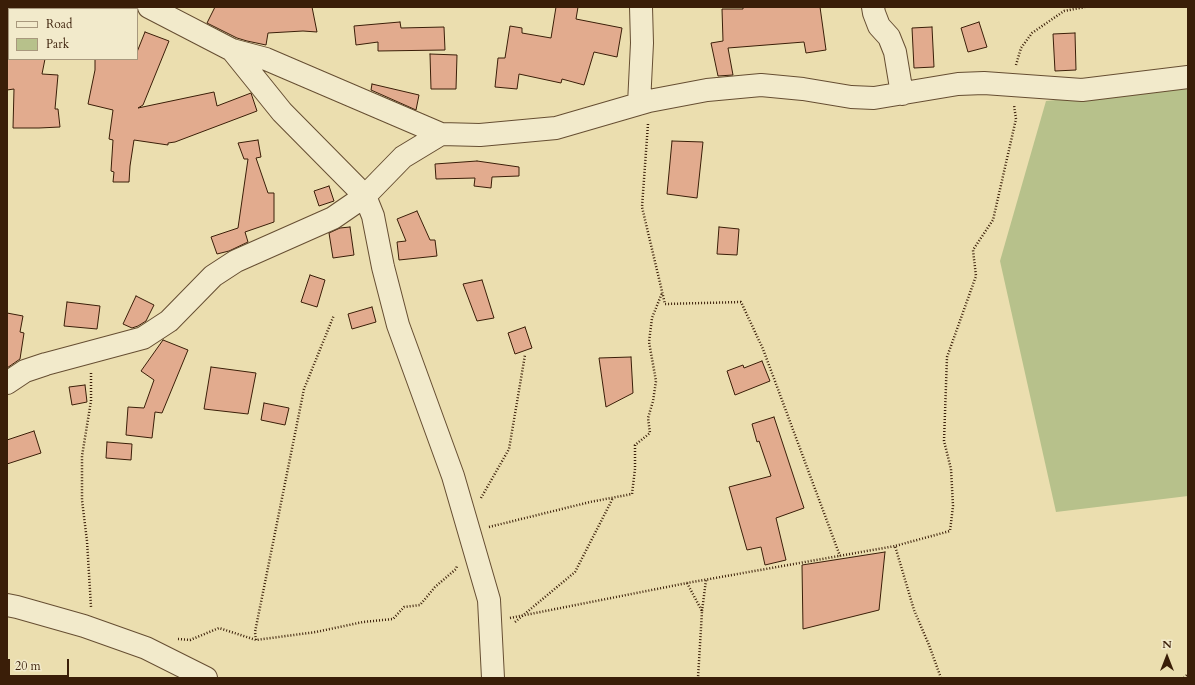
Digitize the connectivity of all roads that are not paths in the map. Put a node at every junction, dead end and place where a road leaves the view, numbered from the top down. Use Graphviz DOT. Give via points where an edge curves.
graph roads {
  1 [pos="149,7"];
  2 [pos="641,7"];
  3 [pos="873,7"];
  4 [pos="232,50"];
  5 [pos="1188,77"];
  6 [pos="902,94"];
  7 [pos="644,102"];
  8 [pos="441,134"];
  9 [pos="365,196"];
  10 [pos="7,383"];
  11 [pos="7,605"];
  12 [pos="206,678"];
  13 [pos="493,678"];
  1 -- 4 [label="street"];
  2 -- 7 [label="street"];
  3 -- 6 [label="street" via="878,26 889,37 895,52"];
  4 -- 8 [label="street" via="266,59"];
  4 -- 9 [label="street" via="282,112"];
  5 -- 6 [label="street" via="1082,90 984,83 958,84"];
  6 -- 7 [label="street" via="874,98 851,97 761,85 707,90"];
  7 -- 8 [label="street" via="556,128 480,135"];
  8 -- 9 [label="street" via="403,157"];
  9 -- 10 [label="street" via="333,218 236,261 213,276 169,321 143,338 46,364 25,372"];
  9 -- 13 [label="street" via="374,216 383,267 398,325 453,476 489,600"];
  11 -- 12 [label="street" via="96,630 150,650"];
}
